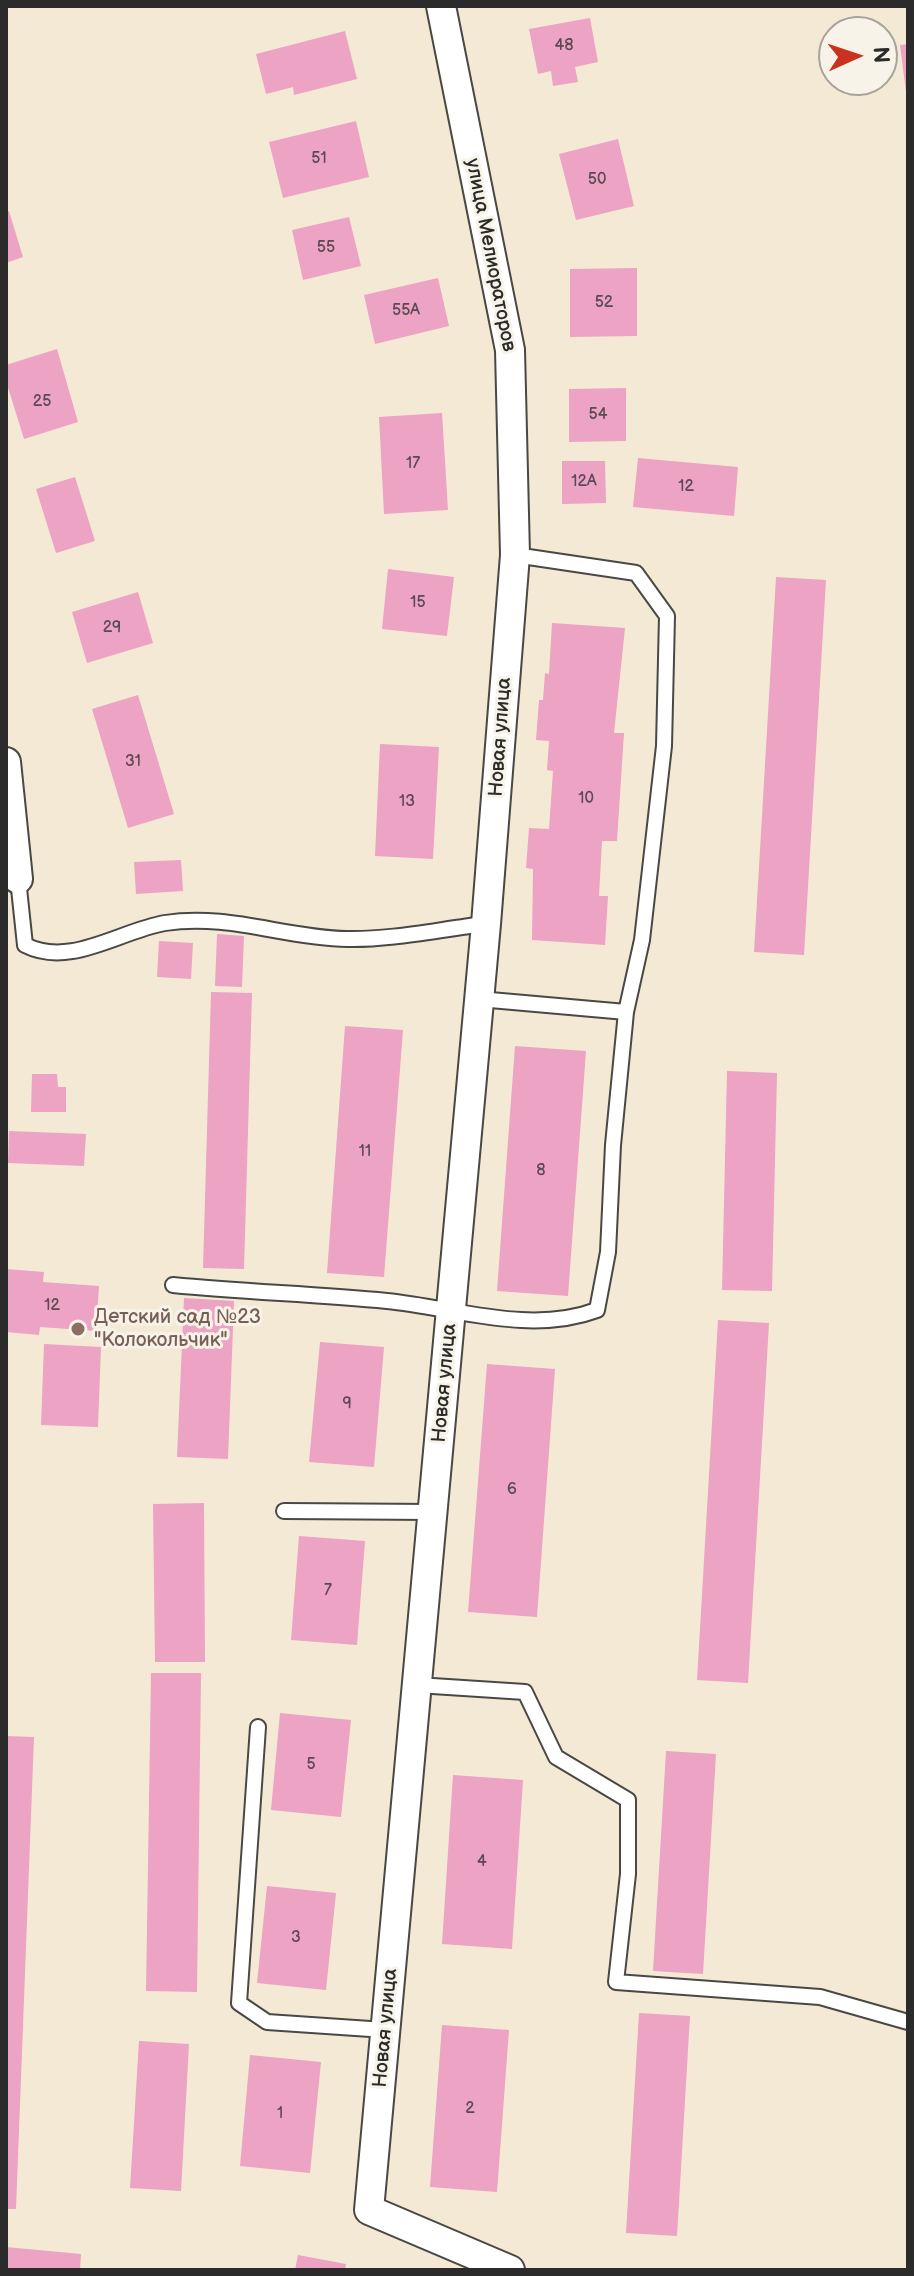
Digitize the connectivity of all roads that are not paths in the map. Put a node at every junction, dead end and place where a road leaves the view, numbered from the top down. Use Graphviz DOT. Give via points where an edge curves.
graph roads {
  1 [pos="441,6"];
  2 [pos="515,555"];
  3 [pos="6,762"];
  4 [pos="18,879"];
  5 [pos="486,924"];
  6 [pos="479,999"];
  7 [pos="626,1012"];
  8 [pos="173,1285"];
  9 [pos="451,1309"];
  10 [pos="284,1511"];
  11 [pos="433,1512"];
  12 [pos="417,1685"];
  13 [pos="258,1727"];
  14 [pos="908,2022"];
  15 [pos="385,2030"];
  16 [pos="510,2270"];
  1 -- 2 [label="street, улица Мелиораторов" via="510,350"];
  2 -- 5 [label="street, Новая улица"];
  2 -- 7 [label="lane" via="636,573 667,616 664,746 642,940"];
  3 -- 4 [label="street"];
  4 -- 5 [label="lane" via="25,945 44,955 164,923 231,921 347,939"];
  5 -- 6 [label="street, Новая улица"];
  6 -- 7 [label="lane"];
  6 -- 9 [label="street, Новая улица"];
  7 -- 9 [label="lane" via="608,1252 597,1310 571,1320 496,1319"];
  8 -- 9 [label="lane"];
  9 -- 11 [label="street, Новая улица"];
  10 -- 11 [label="lane"];
  11 -- 12 [label="street, Новая улица"];
  12 -- 14 [label="lane" via="525,1692 556,1757 628,1800 628,1874 616,1982 820,1997"];
  12 -- 15 [label="street, Новая улица"];
  13 -- 15 [label="lane" via="239,2003 267,2022"];
  15 -- 16 [label="street, Новая улица" via="369,2210"];
}
